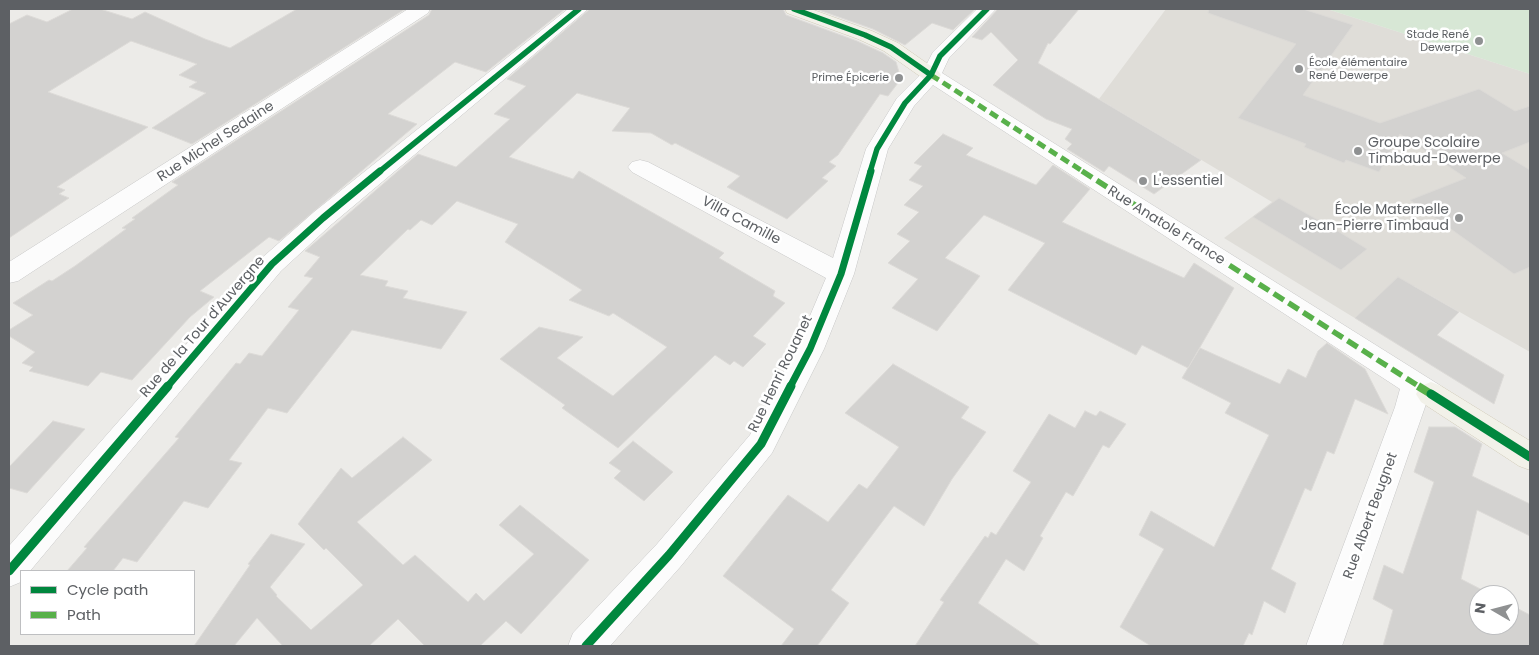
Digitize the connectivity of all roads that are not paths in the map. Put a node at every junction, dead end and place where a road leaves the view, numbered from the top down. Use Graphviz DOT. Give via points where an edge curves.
graph roads {
  1 [pos="421,9"];
  2 [pos="579,9"];
  3 [pos="794,9"];
  4 [pos="987,9"];
  5 [pos="931,74"];
  6 [pos="640,167"];
  7 [pos="9,274"];
  8 [pos="841,274"];
  9 [pos="1423,389"];
  10 [pos="1530,457"];
  11 [pos="9,571"];
  12 [pos="586,646"];
  13 [pos="1324,646"];
  1 -- 7 [label="street, Rue Michel Sedaine"];
  2 -- 11 [label="street, Rue de la Tour d'Auvergne" via="323,218 272,264"];
  3 -- 5 [label="main road, Rue Anatole France" via="891,47"];
  4 -- 5 [label="street, Rue Henri Rouanet" via="940,56"];
  5 -- 8 [label="street, Rue Henri Rouanet" via="905,103 876,149"];
  5 -- 9 [label="street, Rue Anatole France"];
  6 -- 8 [label="street, Villa Camille"];
  8 -- 12 [label="street, Rue Henri Rouanet" via="810,349 761,444 670,555"];
  9 -- 10 [label="main road, Rue Anatole France"];
  9 -- 13 [label="street, Rue Albert Beugnet" via="1410,407"];
}
